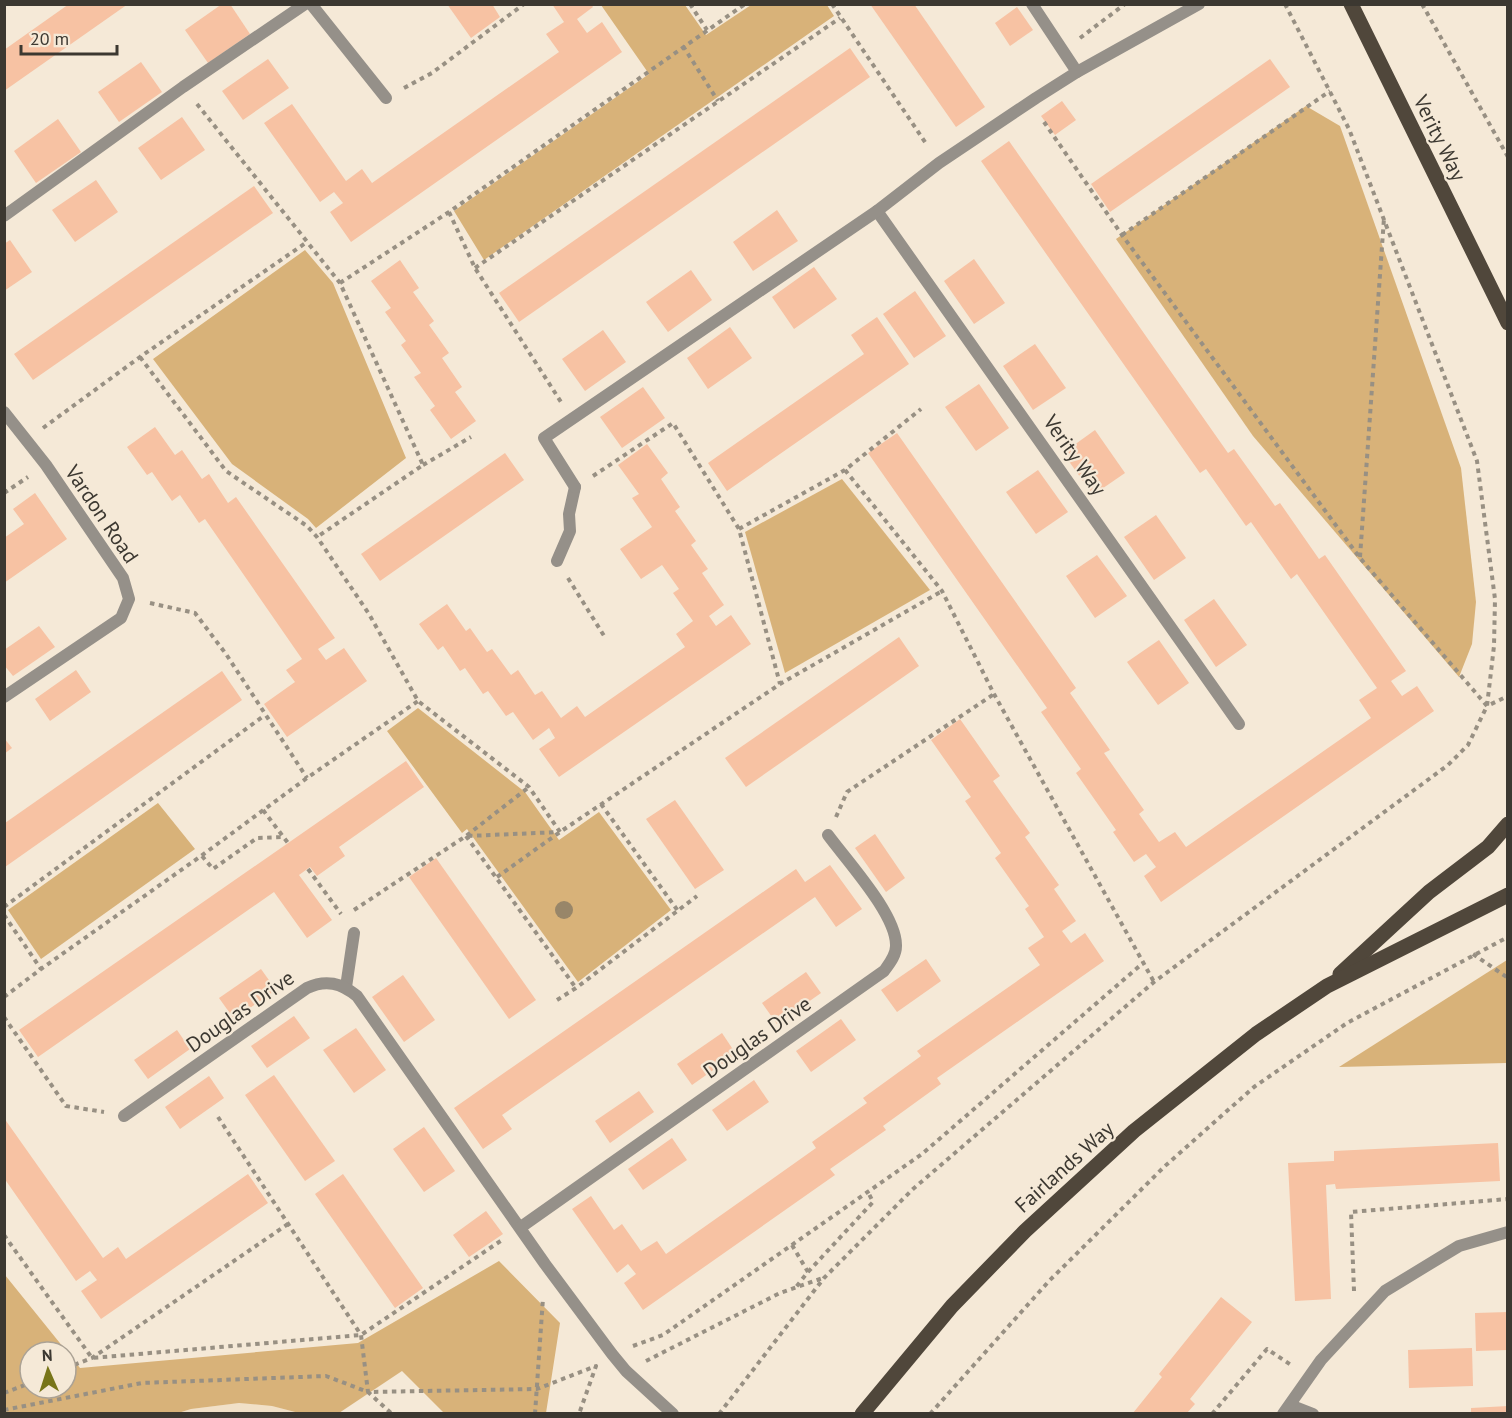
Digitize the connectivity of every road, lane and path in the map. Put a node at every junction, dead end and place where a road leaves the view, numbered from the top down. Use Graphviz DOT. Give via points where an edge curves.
graph roads {
  1 [pos="305,4"];
  2 [pos="311,4"];
  3 [pos="524,4"];
  4 [pos="690,4"];
  5 [pos="745,4"];
  6 [pos="832,4"];
  7 [pos="1032,4"];
  8 [pos="1125,4"];
  9 [pos="1198,4"];
  10 [pos="1285,4"];
  11 [pos="1351,4"];
  12 [pos="1422,4"];
  13 [pos="840,18"];
  14 [pos="707,30"];
  15 [pos="683,46"];
  16 [pos="1063,50"];
  17 [pos="1077,72"];
  18 [pos="183,87"];
  19 [pos="1330,91"];
  20 [pos="386,98"];
  21 [pos="718,101"];
  22 [pos="1044,122"];
  23 [pos="1508,157"];
  24 [pos="939,163"];
  25 [pos="877,211"];
  26 [pos="449,212"];
  27 [pos="4,216"];
  28 [pos="1384,216"];
  29 [pos="1122,235"];
  30 [pos="307,242"];
  31 [pos="474,268"];
  32 [pos="340,283"];
  33 [pos="1508,323"];
  34 [pos="140,357"];
  35 [pos="921,409"];
  36 [pos="4,412"];
  37 [pos="572,418"];
  38 [pos="471,436"];
  39 [pos="26,441"];
  40 [pos="423,465"];
  41 [pos="845,470"];
  42 [pos="575,488"];
  43 [pos="739,529"];
  44 [pos="316,537"];
  45 [pos="1360,558"];
  46 [pos="557,561"];
  47 [pos="942,591"];
  48 [pos="129,599"];
  49 [pos="606,639"];
  50 [pos="780,684"];
  51 [pos="994,694"];
  52 [pos="1508,696"];
  53 [pos="4,697"];
  54 [pos="418,701"];
  55 [pos="1487,706"];
  56 [pos="265,715"];
  57 [pos="1239,724"];
  58 [pos="307,778"];
  59 [pos="529,788"];
  60 [pos="601,804"];
  61 [pos="263,810"];
  62 [pos="1508,824"];
  63 [pos="560,831"];
  64 [pos="828,835"];
  65 [pos="466,836"];
  66 [pos="284,837"];
  67 [pos="288,843"];
  68 [pos="201,856"];
  69 [pos="308,869"];
  70 [pos="497,877"];
  71 [pos="1508,895"];
  72 [pos="697,896"];
  73 [pos="4,907"];
  74 [pos="678,911"];
  75 [pos="4,915"];
  76 [pos="344,917"];
  77 [pos="354,933"];
  78 [pos="1508,937"];
  79 [pos="1473,954"];
  80 [pos="1143,963"];
  81 [pos="40,969"];
  82 [pos="1508,978"];
  83 [pos="1154,982"];
  84 [pos="1327,986"];
  85 [pos="346,987"];
  86 [pos="576,988"];
  87 [pos="4,997"];
  88 [pos="557,1000"];
  89 [pos="4,1017"];
  90 [pos="124,1116"];
  91 [pos="218,1118"];
  92 [pos="868,1192"];
  93 [pos="1508,1199"];
  94 [pos="288,1224"];
  95 [pos="521,1227"];
  96 [pos="1508,1232"];
  97 [pos="4,1235"];
  98 [pos="792,1245"];
  99 [pos="545,1264"];
  100 [pos="808,1272"];
  101 [pos="824,1278"];
  102 [pos="795,1288"];
  103 [pos="1355,1324"];
  104 [pos="361,1335"];
  105 [pos="612,1354"];
  106 [pos="92,1358"];
  107 [pos="78,1363"];
  108 [pos="596,1366"];
  109 [pos="626,1371"];
  110 [pos="1309,1377"];
  111 [pos="537,1389"];
  112 [pos="368,1392"];
  113 [pos="1286,1409"];
  114 [pos="4,1410"];
  115 [pos="392,1413"];
  116 [pos="535,1413"];
  117 [pos="579,1413"];
  118 [pos="673,1413"];
  119 [pos="719,1413"];
  120 [pos="862,1413"];
  121 [pos="930,1413"];
  122 [pos="1212,1413"];
  123 [pos="1314,1413"];
  1 -- 18 [label="street"];
  2 -- 20 [label="street"];
  3 -- 20 [label="path" via="432,73"];
  4 -- 14 [label="path"];
  5 -- 14 [label="path"];
  6 -- 13 [label="path"];
  7 -- 16 [label="street"];
  8 -- 16 [label="path"];
  9 -- 17 [label="street"];
  10 -- 19 [label="path"];
  11 -- 33 [label="main road, Verity Way"];
  12 -- 23 [label="path"];
  13 -- 21 [label="path"];
  13 -- 24 [label="path"];
  14 -- 15 [label="path"];
  15 -- 21 [label="path"];
  15 -- 26 [label="path"];
  16 -- 17 [label="street"];
  17 -- 24 [label="street"];
  18 -- 27 [label="street"];
  18 -- 30 [label="path"];
  19 -- 28 [label="path"];
  19 -- 29 [label="path"];
  21 -- 31 [label="path"];
  22 -- 29 [label="path"];
  24 -- 25 [label="street"];
  25 -- 37 [label="street"];
  25 -- 57 [label="street, Verity Way"];
  26 -- 31 [label="path"];
  26 -- 32 [label="path"];
  28 -- 45 [label="path"];
  28 -- 55 [label="path" via="1477,461 1495,599"];
  29 -- 45 [label="path"];
  30 -- 32 [label="path"];
  30 -- 34 [label="path"];
  31 -- 37 [label="path"];
  32 -- 40 [label="path"];
  34 -- 39 [label="path"];
  34 -- 44 [label="path" via="226,471 307,526"];
  35 -- 41 [label="path"];
  36 -- 39 [label="street, Vardon Road"];
  37 -- 42 [label="street" via="544,438"];
  38 -- 40 [label="path"];
  39 -- 48 [label="street, Vardon Road" via="123,578"];
  40 -- 44 [label="path"];
  41 -- 43 [label="path"];
  41 -- 47 [label="path"];
  42 -- 43 [label="path" via="673,423"];
  42 -- 46 [label="street" via="570,531"];
  43 -- 50 [label="path"];
  44 -- 54 [label="path" via="369,614"];
  45 -- 55 [label="path"];
  46 -- 49 [label="path"];
  47 -- 50 [label="path"];
  47 -- 51 [label="path"];
  48 -- 53 [label="street" via="121,618"];
  48 -- 56 [label="path" via="195,613"];
  50 -- 60 [label="path"];
  51 -- 64 [label="path" via="847,792"];
  51 -- 80 [label="path"];
  52 -- 55 [label="path"];
  54 -- 58 [label="path"];
  54 -- 59 [label="path"];
  55 -- 83 [label="path" via="1468,745 1448,765"];
  56 -- 58 [label="path"];
  56 -- 73 [label="path"];
  58 -- 61 [label="path"];
  59 -- 63 [label="path"];
  59 -- 65 [label="path"];
  60 -- 63 [label="path"];
  60 -- 74 [label="path"];
  61 -- 66 [label="path"];
  61 -- 68 [label="path"];
  62 -- 84 [label="main road, Fairlands Way" via="1488,847 1429,892"];
  63 -- 65 [label="path"];
  63 -- 70 [label="path"];
  64 -- 95 [label="street, Douglas Drive" via="895,931 892,961 884,971"];
  65 -- 70 [label="path"];
  65 -- 76 [label="path"];
  66 -- 67 [label="path"];
  66 -- 68 [label="path" via="257,838 213,869"];
  68 -- 81 [label="path"];
  69 -- 76 [label="path"];
  70 -- 86 [label="path"];
  71 -- 84 [label="main road, Fairlands Way"];
  72 -- 74 [label="path"];
  74 -- 86 [label="path"];
  75 -- 81 [label="path"];
  76 -- 77 [label="path"];
  77 -- 85 [label="street"];
  78 -- 79 [label="path"];
  79 -- 82 [label="path"];
  79 -- 121 [label="path" via="1347,1023 1254,1087 1165,1166 1050,1281"];
  80 -- 83 [label="path"];
  80 -- 92 [label="path" via="922,1154"];
  81 -- 87 [label="path"];
  83 -- 101 [label="path" via="913,1189"];
  84 -- 120 [label="main road, Fairlands Way" via="1256,1034 1134,1131 1058,1200 952,1306"];
  85 -- 90 [label="street, Douglas Drive" via="327,982 307,988"];
  85 -- 95 [label="street" via="357,996"];
  86 -- 88 [label="path"];
  89 -- 90 [label="path" via="66,1106"];
  91 -- 94 [label="path"];
  92 -- 98 [label="path"];
  92 -- 100 [label="path" via="873,1202"];
  93 -- 103 [label="path" via="1351,1212"];
  94 -- 104 [label="path"];
  94 -- 106 [label="path"];
  95 -- 99 [label="street"];
  95 -- 104 [label="path"];
  96 -- 103 [label="street" via="1459,1246 1385,1291"];
  97 -- 106 [label="path"];
  98 -- 100 [label="path"];
  98 -- 105 [label="path" via="663,1335"];
  99 -- 105 [label="street"];
  99 -- 111 [label="path"];
  100 -- 102 [label="path"];
  101 -- 102 [label="path"];
  101 -- 119 [label="path"];
  102 -- 109 [label="path"];
  103 -- 110 [label="street"];
  104 -- 106 [label="path"];
  104 -- 112 [label="path"];
  105 -- 108 [label="path"];
  105 -- 109 [label="street"];
  106 -- 107 [label="path"];
  108 -- 111 [label="path"];
  108 -- 117 [label="path"];
  109 -- 118 [label="street"];
  110 -- 113 [label="street"];
  110 -- 122 [label="path" via="1267,1349"];
  111 -- 112 [label="path"];
  111 -- 116 [label="path"];
  112 -- 114 [label="path" via="326,1376 142,1383"];
  112 -- 115 [label="path"];
  113 -- 123 [label="street"];
}
